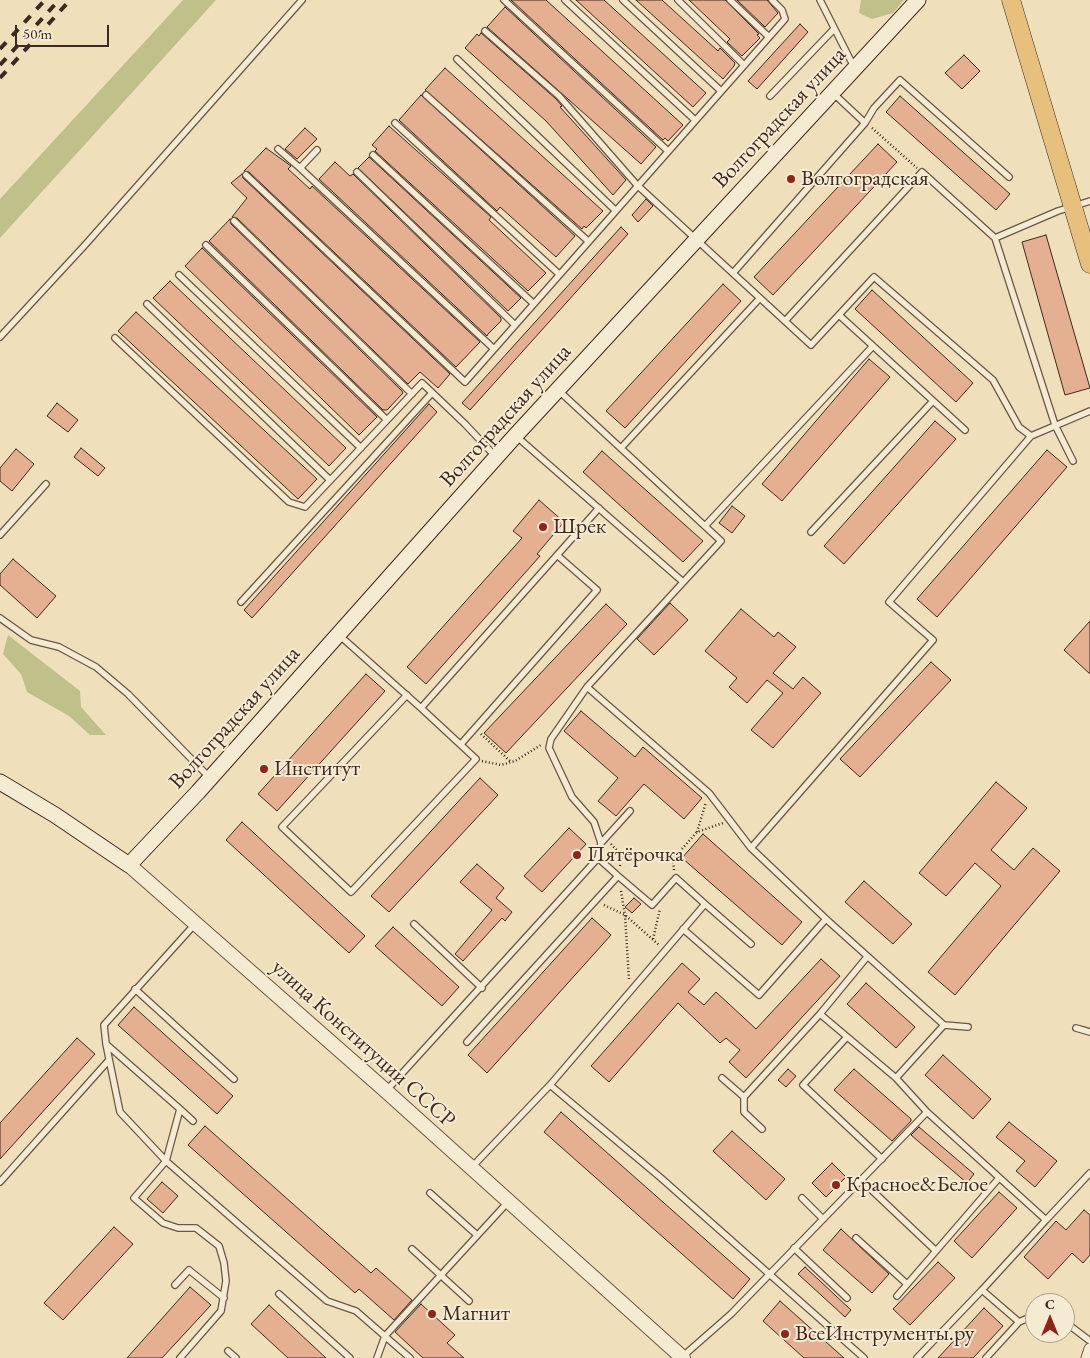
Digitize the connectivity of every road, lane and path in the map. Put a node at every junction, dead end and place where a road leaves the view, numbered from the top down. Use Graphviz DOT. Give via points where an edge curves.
graph roads {
  1 [pos="302,0"];
  2 [pos="504,0"];
  3 [pos="564,0"];
  4 [pos="623,0"];
  5 [pos="678,0"];
  6 [pos="730,0"];
  7 [pos="772,0"];
  8 [pos="820,0"];
  9 [pos="918,0"];
  10 [pos="1011,0"];
  11 [pos="834,29"];
  12 [pos="485,31"];
  13 [pos="769,37"];
  14 [pos="457,59"];
  15 [pos="744,65"];
  16 [pos="854,68"];
  17 [pos="721,91"];
  18 [pos="833,92"];
  19 [pos="426,95"];
  20 [pos="770,96"];
  21 [pos="695,120"];
  22 [pos="865,122"];
  23 [pos="395,123"];
  24 [pos="278,149"];
  25 [pos="317,150"];
  26 [pos="668,151"];
  27 [pos="374,155"];
  28 [pos="300,168"];
  29 [pos="357,172"];
  30 [pos="922,172"];
  31 [pos="246,175"];
  32 [pos="1009,177"];
  33 [pos="637,185"];
  34 [pos="1090,201"];
  35 [pos="1072,207"];
  36 [pos="615,210"];
  37 [pos="234,221"];
  38 [pos="994,238"];
  39 [pos="697,240"];
  40 [pos="588,241"];
  41 [pos="206,245"];
  42 [pos="1090,264"];
  43 [pos="733,273"];
  44 [pos="560,274"];
  45 [pos="179,275"];
  46 [pos="760,298"];
  47 [pos="147,304"];
  48 [pos="534,304"];
  49 [pos="839,315"];
  50 [pos="785,321"];
  51 [pos="515,325"];
  52 [pos="0,337"];
  53 [pos="115,338"];
  54 [pos="873,346"];
  55 [pos="494,349"];
  56 [pos="558,390"];
  57 [pos="432,393"];
  58 [pos="412,394"];
  59 [pos="933,401"];
  60 [pos="1090,411"];
  61 [pos="387,420"];
  62 [pos="1056,425"];
  63 [pos="965,430"];
  64 [pos="516,436"];
  65 [pos="1031,436"];
  66 [pos="361,448"];
  67 [pos="621,448"];
  68 [pos="496,457"];
  69 [pos="1074,461"];
  70 [pos="330,480"];
  71 [pos="46,484"];
  72 [pos="599,508"];
  73 [pos="705,526"];
  74 [pos="811,532"];
  75 [pos="0,535"];
  76 [pos="557,555"];
  77 [pos="682,581"];
  78 [pos="241,602"];
  79 [pos="0,618"];
  80 [pos="338,634"];
  81 [pos="587,687"];
  82 [pos="406,695"];
  83 [pos="421,708"];
  84 [pos="475,728"];
  85 [pos="551,739"];
  86 [pos="460,744"];
  87 [pos="476,758"];
  88 [pos="511,762"];
  89 [pos="211,778"];
  90 [pos="0,782"];
  91 [pos="709,793"];
  92 [pos="630,812"];
  93 [pos="730,821"];
  94 [pos="697,832"];
  95 [pos="603,841"];
  96 [pos="751,848"];
  97 [pos="622,856"];
  98 [pos="598,858"];
  99 [pos="672,859"];
  100 [pos="129,865"];
  101 [pos="618,876"];
  102 [pos="676,878"];
  103 [pos="665,891"];
  104 [pos="595,902"];
  105 [pos="705,904"];
  106 [pos="625,915"];
  107 [pos="826,920"];
  108 [pos="196,924"];
  109 [pos="414,924"];
  110 [pos="684,929"];
  111 [pos="653,939"];
  112 [pos="751,944"];
  113 [pos="665,950"];
  114 [pos="867,958"];
  115 [pos="482,988"];
  116 [pos="135,989"];
  117 [pos="630,991"];
  118 [pos="820,1014"];
  119 [pos="944,1025"];
  120 [pos="968,1027"];
  121 [pos="1076,1028"];
  122 [pos="1090,1032"];
  123 [pos="847,1037"];
  124 [pos="467,1042"];
  125 [pos="106,1044"];
  126 [pos="109,1060"];
  127 [pos="234,1078"];
  128 [pos="722,1078"];
  129 [pos="896,1078"];
  130 [pos="550,1085"];
  131 [pos="386,1091"];
  132 [pos="744,1097"];
  133 [pos="180,1109"];
  134 [pos="927,1112"];
  135 [pos="193,1121"];
  136 [pos="762,1129"];
  137 [pos="166,1160"];
  138 [pos="882,1160"];
  139 [pos="471,1168"];
  140 [pos="1090,1173"];
  141 [pos="999,1178"];
  142 [pos="862,1181"];
  143 [pos="0,1182"];
  144 [pos="430,1193"];
  145 [pos="802,1198"];
  146 [pos="508,1202"];
  147 [pos="822,1219"];
  148 [pos="1046,1220"];
  149 [pos="477,1235"];
  150 [pos="856,1238"];
  151 [pos="794,1248"];
  152 [pos="412,1249"];
  153 [pos="936,1251"];
  154 [pos="440,1274"];
  155 [pos="768,1274"];
  156 [pos="907,1284"];
  157 [pos="175,1285"];
  158 [pos="982,1290"];
  159 [pos="279,1294"];
  160 [pos="897,1296"];
  161 [pos="224,1298"];
  162 [pos="847,1298"];
  163 [pos="469,1301"];
  164 [pos="1025,1319"];
  165 [pos="1019,1322"];
  166 [pos="1075,1329"];
  167 [pos="385,1336"];
  168 [pos="1090,1340"];
  169 [pos="1090,1349"];
  170 [pos="228,1351"];
  171 [pos="180,1358"];
  172 [pos="236,1358"];
  173 [pos="350,1358"];
  174 [pos="377,1358"];
  175 [pos="410,1358"];
  176 [pos="682,1358"];
  177 [pos="864,1358"];
  178 [pos="917,1358"];
  179 [pos="986,1358"];
  180 [pos="1087,1358"];
  1 -- 52 [label="lane"];
  2 -- 26 [label="lane"];
  3 -- 21 [label="lane"];
  4 -- 17 [label="lane"];
  5 -- 15 [label="lane"];
  6 -- 13 [label="lane"];
  7 -- 13 [label="lane" via="782,10 785,19"];
  8 -- 11 [label="lane"];
  9 -- 16 [label="main road, Волгоградская улица"];
  10 -- 35 [label="main road"];
  11 -- 16 [label="lane"];
  11 -- 20 [label="lane"];
  12 -- 33 [label="lane" via="559,96"];
  13 -- 15 [label="lane"];
  14 -- 36 [label="lane"];
  15 -- 17 [label="lane"];
  16 -- 18 [label="main road, Волгоградская улица"];
  17 -- 21 [label="lane"];
  18 -- 22 [label="lane"];
  18 -- 39 [label="main road, Волгоградская улица"];
  19 -- 40 [label="lane"];
  21 -- 26 [label="lane"];
  22 -- 30 [label="path"];
  22 -- 32 [label="lane" via="900,80"];
  22 -- 43 [label="lane"];
  23 -- 44 [label="lane"];
  24 -- 28 [label="lane"];
  25 -- 28 [label="lane"];
  26 -- 33 [label="lane"];
  27 -- 48 [label="lane"];
  28 -- 55 [label="lane"];
  29 -- 51 [label="lane"];
  30 -- 38 [label="lane"];
  30 -- 50 [label="lane"];
  31 -- 55 [label="lane" via="465,382"];
  33 -- 36 [label="lane"];
  33 -- 39 [label="lane"];
  34 -- 35 [label="lane"];
  35 -- 38 [label="lane"];
  35 -- 42 [label="main road"];
  36 -- 40 [label="lane"];
  37 -- 58 [label="lane"];
  38 -- 62 [label="lane"];
  39 -- 43 [label="lane"];
  39 -- 56 [label="main road, Волгоградская улица"];
  40 -- 44 [label="lane"];
  41 -- 61 [label="lane"];
  43 -- 46 [label="lane"];
  44 -- 48 [label="lane"];
  45 -- 66 [label="lane"];
  46 -- 50 [label="lane"];
  46 -- 67 [label="lane"];
  47 -- 70 [label="lane"];
  48 -- 51 [label="lane"];
  49 -- 50 [label="lane" via="811,345"];
  49 -- 54 [label="lane"];
  49 -- 65 [label="lane" via="874,277 993,380 1019,427"];
  51 -- 55 [label="lane"];
  53 -- 70 [label="lane" via="289,502 304,507"];
  54 -- 59 [label="lane"];
  54 -- 73 [label="lane"];
  56 -- 64 [label="main road, Волгоградская улица"];
  56 -- 67 [label="lane"];
  57 -- 58 [label="lane" via="422,383"];
  57 -- 68 [label="lane"];
  57 -- 78 [label="lane"];
  58 -- 61 [label="lane"];
  59 -- 63 [label="lane"];
  59 -- 74 [label="lane"];
  60 -- 62 [label="lane"];
  61 -- 66 [label="lane"];
  62 -- 65 [label="lane"];
  62 -- 69 [label="lane"];
  64 -- 68 [label="main road, Волгоградская улица"];
  64 -- 72 [label="lane"];
  65 -- 96 [label="lane" via="889,602 933,640"];
  66 -- 70 [label="lane"];
  67 -- 73 [label="lane"];
  68 -- 80 [label="main road, Волгоградская улица"];
  71 -- 75 [label="lane"];
  72 -- 76 [label="lane"];
  72 -- 77 [label="lane"];
  73 -- 77 [label="lane" via="721,541"];
  76 -- 83 [label="lane"];
  76 -- 84 [label="lane" via="597,590"];
  77 -- 81 [label="lane"];
  79 -- 89 [label="lane" via="32,640 59,647 96,667 128,694"];
  80 -- 82 [label="lane"];
  80 -- 89 [label="main road, Волгоградская улица"];
  81 -- 85 [label="lane"];
  81 -- 91 [label="lane"];
  82 -- 83 [label="lane"];
  82 -- 87 [label="lane" via="282,827 351,892"];
  83 -- 86 [label="lane"];
  84 -- 86 [label="lane"];
  84 -- 88 [label="path"];
  85 -- 88 [label="path"];
  85 -- 95 [label="lane" via="549,748 572,796 594,822"];
  86 -- 87 [label="lane"];
  87 -- 88 [label="path" via="501,765"];
  89 -- 100 [label="main road, Волгоградская улица"];
  90 -- 100 [label="main road, улица Конституции СССР"];
  91 -- 93 [label="lane"];
  91 -- 94 [label="path"];
  92 -- 95 [label="lane"];
  93 -- 94 [label="path"];
  93 -- 96 [label="lane"];
  94 -- 99 [label="path"];
  95 -- 97 [label="path"];
  95 -- 98 [label="lane"];
  96 -- 107 [label="lane"];
  97 -- 99 [label="path"];
  97 -- 101 [label="path"];
  98 -- 101 [label="lane"];
  98 -- 115 [label="lane"];
  99 -- 102 [label="path"];
  100 -- 108 [label="street, улица Конституции СССР"];
  101 -- 103 [label="lane" via="652,905"];
  101 -- 104 [label="lane"];
  101 -- 106 [label="path"];
  102 -- 103 [label="lane"];
  102 -- 105 [label="lane"];
  103 -- 111 [label="path"];
  104 -- 106 [label="path"];
  104 -- 124 [label="lane"];
  105 -- 110 [label="lane"];
  105 -- 112 [label="lane"];
  106 -- 111 [label="path"];
  106 -- 117 [label="path"];
  107 -- 110 [label="lane" via="759,996"];
  107 -- 114 [label="lane"];
  108 -- 116 [label="lane"];
  108 -- 131 [label="street, улица Конституции СССР"];
  109 -- 115 [label="lane"];
  110 -- 113 [label="lane"];
  111 -- 113 [label="path"];
  113 -- 117 [label="lane"];
  114 -- 118 [label="lane"];
  114 -- 119 [label="lane"];
  115 -- 131 [label="lane"];
  116 -- 125 [label="lane" via="104,1024"];
  116 -- 127 [label="lane"];
  117 -- 130 [label="lane"];
  118 -- 123 [label="lane"];
  118 -- 132 [label="lane"];
  119 -- 120 [label="lane"];
  119 -- 129 [label="lane"];
  121 -- 122 [label="lane"];
  123 -- 129 [label="lane"];
  123 -- 138 [label="lane" via="803,1085"];
  125 -- 126 [label="lane"];
  125 -- 133 [label="lane"];
  126 -- 137 [label="lane" via="120,1112"];
  126 -- 143 [label="lane"];
  128 -- 132 [label="lane"];
  129 -- 134 [label="lane"];
  130 -- 139 [label="lane"];
  130 -- 155 [label="lane"];
  131 -- 139 [label="street, улица Конституции СССР"];
  132 -- 136 [label="lane" via="744,1112"];
  133 -- 135 [label="lane"];
  133 -- 137 [label="lane"];
  134 -- 138 [label="lane"];
  134 -- 141 [label="lane"];
  137 -- 161 [label="lane" via="134,1198 163,1223 178,1228 196,1228 219,1246 226,1281"];
  137 -- 167 [label="lane" via="327,1301 356,1311"];
  138 -- 142 [label="lane"];
  139 -- 146 [label="street, улица Конституции СССР"];
  140 -- 148 [label="lane"];
  141 -- 148 [label="lane"];
  141 -- 153 [label="lane"];
  142 -- 147 [label="lane"];
  142 -- 153 [label="lane"];
  144 -- 149 [label="lane"];
  145 -- 147 [label="lane"];
  146 -- 149 [label="lane"];
  146 -- 176 [label="street, улица Конституции СССР"];
  147 -- 151 [label="lane"];
  148 -- 158 [label="lane"];
  149 -- 154 [label="lane"];
  150 -- 156 [label="lane"];
  151 -- 155 [label="lane"];
  151 -- 162 [label="lane"];
  152 -- 154 [label="lane"];
  153 -- 156 [label="lane"];
  154 -- 163 [label="lane"];
  154 -- 167 [label="lane"];
  155 -- 176 [label="lane" via="731,1314"];
  155 -- 177 [label="lane"];
  156 -- 160 [label="lane"];
  157 -- 161 [label="lane" via="189,1270"];
  158 -- 165 [label="lane"];
  158 -- 178 [label="lane"];
  159 -- 173 [label="lane"];
  161 -- 171 [label="lane" via="221,1311"];
  164 -- 165 [label="lane"];
  165 -- 179 [label="lane"];
  166 -- 168 [label="lane"];
  167 -- 174 [label="lane"];
  167 -- 175 [label="lane"];
  169 -- 180 [label="street"];
  170 -- 172 [label="lane"];
}
